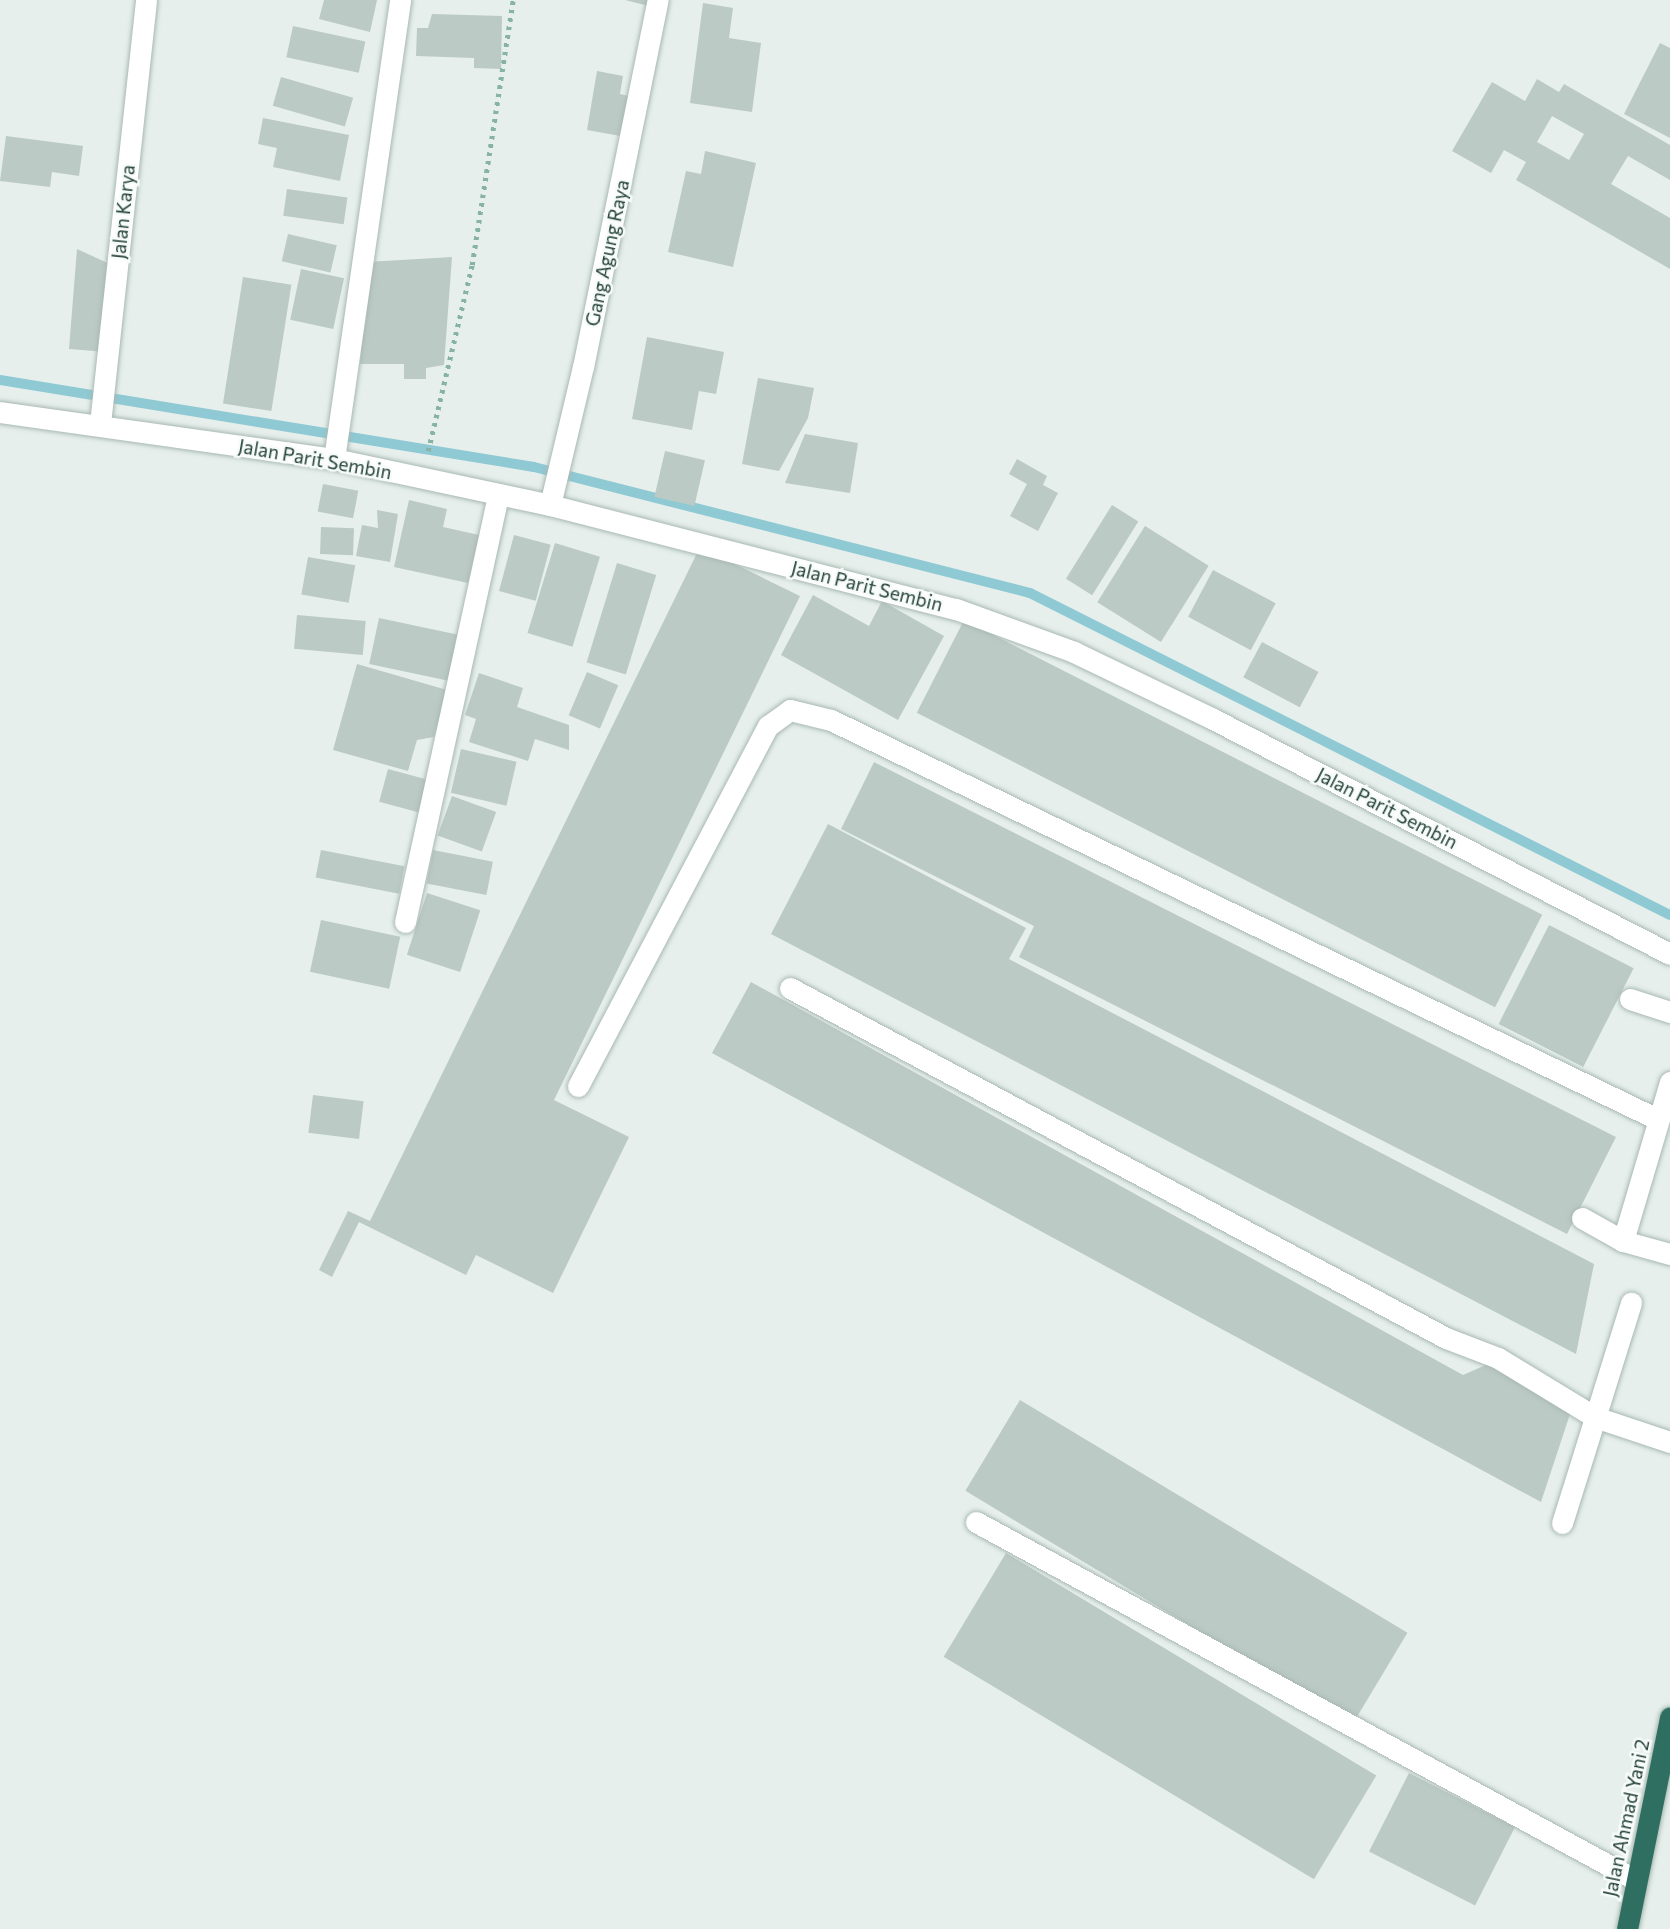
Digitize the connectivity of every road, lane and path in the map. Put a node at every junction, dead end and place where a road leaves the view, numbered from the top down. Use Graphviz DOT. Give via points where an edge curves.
graph roads {
  1 [pos="146,0"];
  2 [pos="400,0"];
  3 [pos="513,0"];
  4 [pos="658,0"];
  5 [pos="0,412"];
  6 [pos="100,424"];
  7 [pos="334,459"];
  8 [pos="421,479"];
  9 [pos="498,494"];
  10 [pos="550,505"];
  11 [pos="405,922"];
  12 [pos="1670,954"];
  13 [pos="790,988"];
  14 [pos="1630,999"];
  15 [pos="1670,1012"];
  16 [pos="1669,1078"];
  17 [pos="578,1086"];
  18 [pos="1657,1119"];
  19 [pos="1581,1218"];
  20 [pos="1623,1241"];
  21 [pos="1670,1254"];
  22 [pos="1630,1303"];
  23 [pos="1595,1417"];
  24 [pos="1670,1442"];
  25 [pos="976,1522"];
  26 [pos="1562,1523"];
  27 [pos="1670,1717"];
  28 [pos="1636,1880"];
  29 [pos="1627,1929"];
  1 -- 6 [label="street, Jalan Karya"];
  2 -- 7 [label="street"];
  3 -- 8 [label="path" via="472,265"];
  4 -- 10 [label="street, Gang Agung Raya" via="586,354"];
  5 -- 6 [label="street, Jalan Parit Sembin"];
  6 -- 7 [label="street, Jalan Parit Sembin"];
  7 -- 8 [label="street, Jalan Parit Sembin"];
  8 -- 9 [label="street, Jalan Parit Sembin"];
  9 -- 10 [label="street, Jalan Parit Sembin"];
  9 -- 11 [label="street"];
  10 -- 12 [label="street, Jalan Parit Sembin" via="956,609 1074,652"];
  13 -- 23 [label="street" via="1446,1338 1498,1358"];
  14 -- 15 [label="street"];
  16 -- 18 [label="street"];
  17 -- 18 [label="street" via="768,726 790,710 831,720"];
  18 -- 20 [label="street"];
  19 -- 20 [label="street"];
  20 -- 21 [label="street"];
  22 -- 23 [label="street"];
  23 -- 24 [label="street"];
  23 -- 26 [label="street"];
  25 -- 28 [label="street"];
  27 -- 28 [label="highway, Jalan Ahmad Yani 2"];
  28 -- 29 [label="highway, Jalan Ahmad Yani 2"];
}
